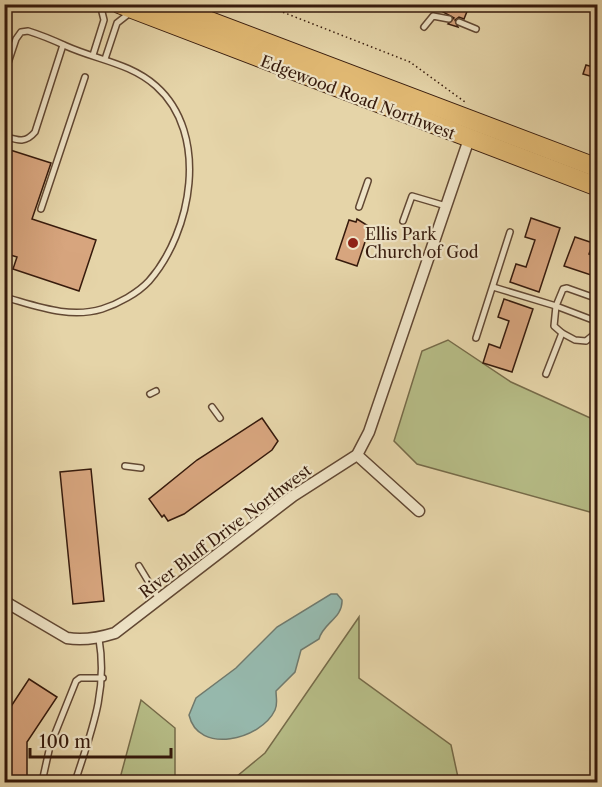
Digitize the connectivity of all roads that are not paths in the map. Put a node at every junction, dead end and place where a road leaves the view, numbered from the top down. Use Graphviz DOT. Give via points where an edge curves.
graph roads {
  1 [pos="100,4"];
  2 [pos="165,4"];
  3 [pos="594,4"];
  4 [pos="126,7"];
  5 [pos="597,15"];
  6 [pos="449,19"];
  7 [pos="459,22"];
  8 [pos="424,27"];
  9 [pos="476,28"];
  10 [pos="63,45"];
  11 [pos="93,55"];
  12 [pos="105,59"];
  13 [pos="4,75"];
  14 [pos="85,76"];
  15 [pos="4,136"];
  16 [pos="469,139"];
  17 [pos="597,168"];
  18 [pos="368,181"];
  19 [pos="597,188"];
  20 [pos="446,206"];
  21 [pos="359,207"];
  22 [pos="41,209"];
  23 [pos="403,221"];
  24 [pos="510,232"];
  25 [pos="493,287"];
  26 [pos="4,297"];
  27 [pos="597,299"];
  28 [pos="556,306"];
  29 [pos="597,322"];
  30 [pos="597,331"];
  31 [pos="562,333"];
  32 [pos="476,339"];
  33 [pos="546,374"];
  34 [pos="156,391"];
  35 [pos="150,394"];
  36 [pos="212,407"];
  37 [pos="220,418"];
  38 [pos="357,455"];
  39 [pos="125,466"];
  40 [pos="141,468"];
  41 [pos="419,511"];
  42 [pos="139,566"];
  43 [pos="159,599"];
  44 [pos="4,601"];
  45 [pos="99,639"];
  46 [pos="103,678"];
  47 [pos="42,783"];
  48 [pos="75,783"];
  1 -- 11 [label="lane" via="104,20"];
  2 -- 17 [label="main road, Edgewood Road Northwest"];
  3 -- 5 [label="street"];
  4 -- 12 [label="lane"];
  4 -- 16 [label="main road, Edgewood Road Northwest"];
  6 -- 8 [label="lane" via="433,16"];
  7 -- 9 [label="lane"];
  10 -- 11 [label="lane"];
  10 -- 13 [label="lane" via="58,40 21,32"];
  10 -- 15 [label="lane" via="34,132 21,141"];
  11 -- 12 [label="lane"];
  12 -- 26 [label="lane" via="138,72 158,87 174,105 186,131 192,161 188,190 166,258 148,282 125,299 102,309 79,314 53,311"];
  14 -- 22 [label="lane"];
  16 -- 19 [label="main road, Edgewood Road Northwest"];
  16 -- 20 [label="street"];
  18 -- 21 [label="lane"];
  20 -- 23 [label="lane" via="412,196"];
  20 -- 38 [label="street" via="369,432"];
  24 -- 25 [label="lane"];
  25 -- 28 [label="lane"];
  25 -- 32 [label="lane"];
  27 -- 28 [label="lane" via="567,288"];
  28 -- 29 [label="lane"];
  28 -- 31 [label="lane" via="554,326"];
  30 -- 31 [label="lane" via="586,341"];
  31 -- 33 [label="lane"];
  34 -- 35 [label="lane"];
  36 -- 37 [label="lane"];
  38 -- 41 [label="street"];
  38 -- 43 [label="street, River Bluff Drive Northwest" via="293,496"];
  39 -- 40 [label="lane"];
  42 -- 43 [label="lane"];
  43 -- 45 [label="street, River Bluff Drive Northwest" via="115,633"];
  44 -- 45 [label="street, River Bluff Drive Northwest" via="67,638"];
  45 -- 46 [label="lane"];
  46 -- 47 [label="lane" via="76,681 50,746"];
  46 -- 48 [label="lane" via="101,699"];
}
